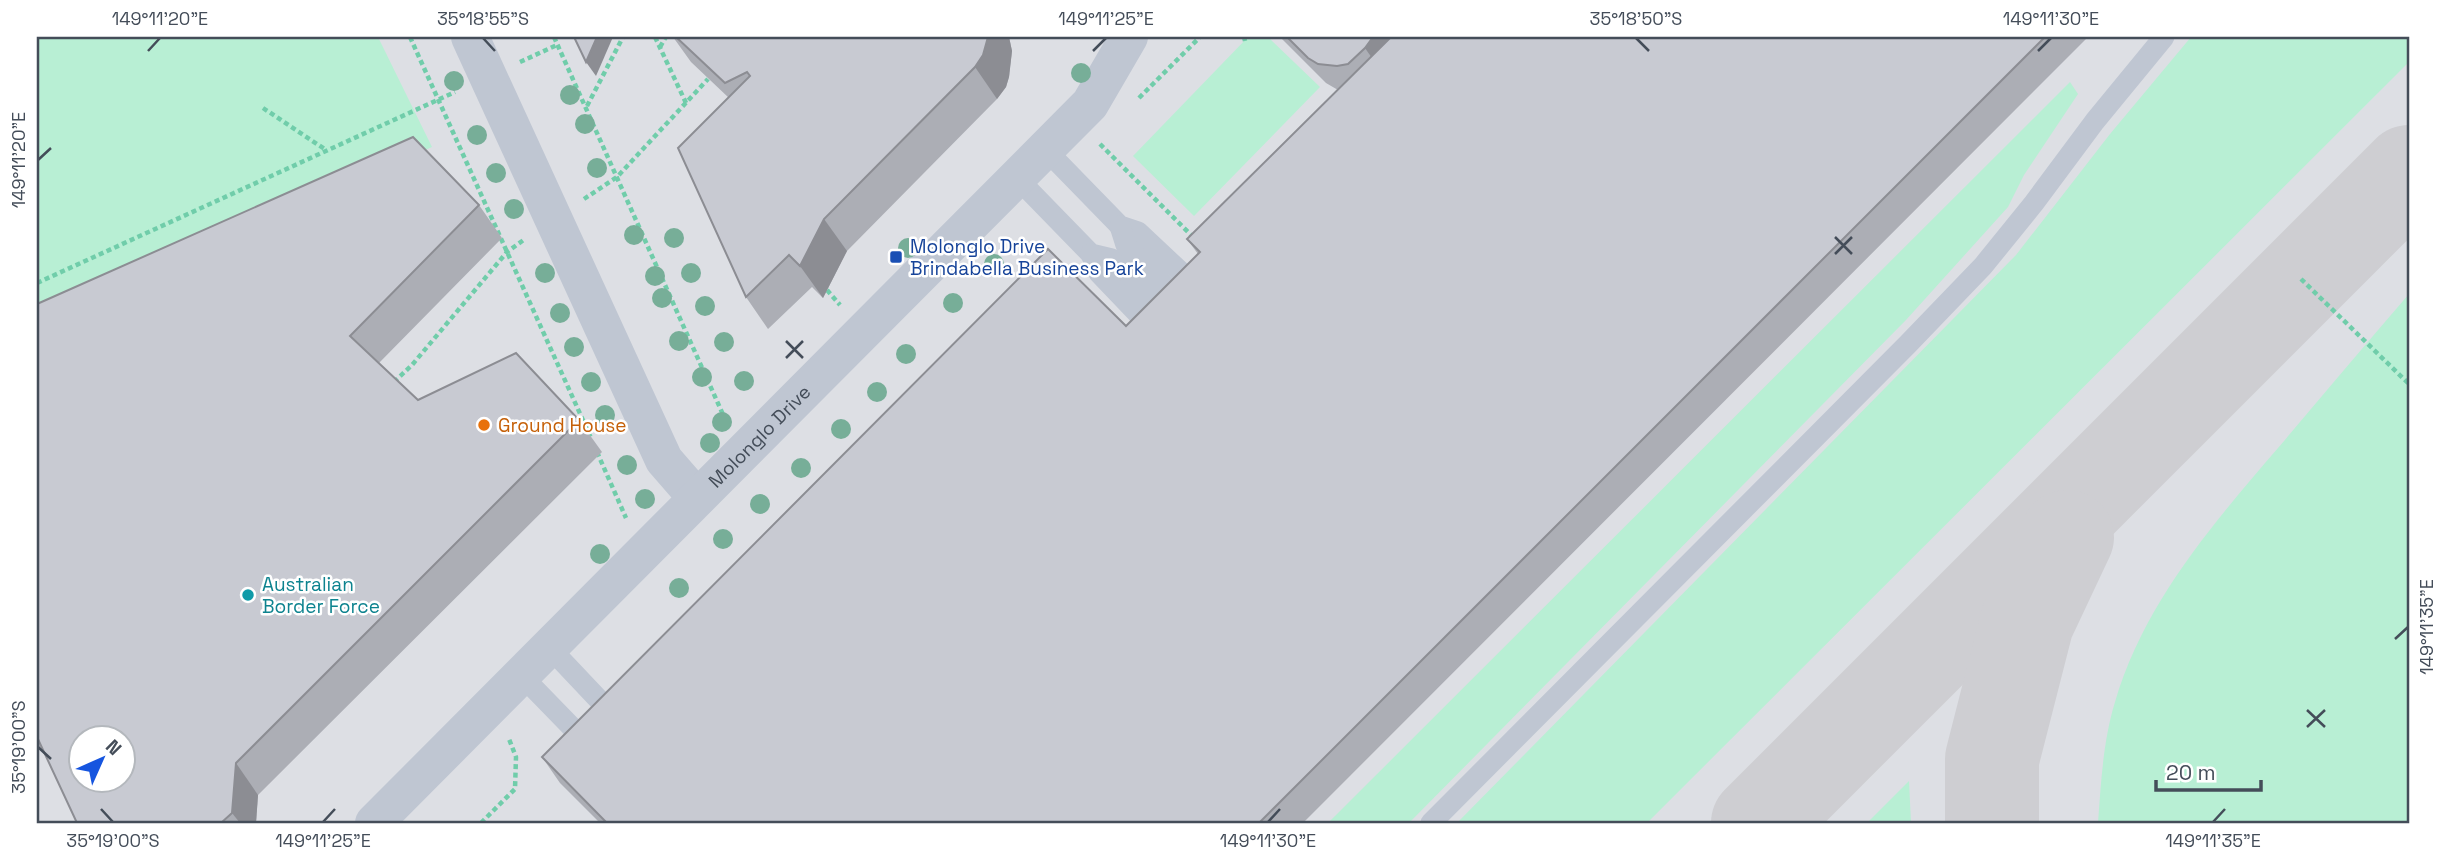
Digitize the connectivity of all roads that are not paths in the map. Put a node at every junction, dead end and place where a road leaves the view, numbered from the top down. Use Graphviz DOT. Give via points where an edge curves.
graph roads {
  1 [pos="470,37"];
  2 [pos="1129,37"];
  3 [pos="2164,37"];
  4 [pos="1045,149"];
  5 [pos="1017,178"];
  6 [pos="1120,226"];
  7 [pos="1091,254"];
  8 [pos="1194,280"];
  9 [pos="1153,343"];
  10 [pos="697,498"];
  11 [pos="549,647"];
  12 [pos="521,675"];
  13 [pos="634,736"];
  14 [pos="594,749"];
  15 [pos="374,823"];
  16 [pos="1431,823"];
  1 -- 10 [label="street" via="664,460"];
  2 -- 4 [label="street, Molonglo Drive" via="1090,104"];
  3 -- 16 [label="lane" via="1983,266"];
  4 -- 5 [label="street, Molonglo Drive"];
  4 -- 6 [label="lane"];
  5 -- 7 [label="lane"];
  5 -- 10 [label="street, Molonglo Drive"];
  6 -- 7 [label="lane" via="1126,244 1190,324 1155,305 1112,259"];
  6 -- 8 [label="lane" via="1138,232"];
  7 -- 9 [label="lane" via="1099,273 1142,318"];
  10 -- 11 [label="street, Molonglo Drive"];
  11 -- 12 [label="street, Molonglo Drive"];
  11 -- 13 [label="lane"];
  12 -- 14 [label="lane"];
  12 -- 15 [label="street, Molonglo Drive"];
}
